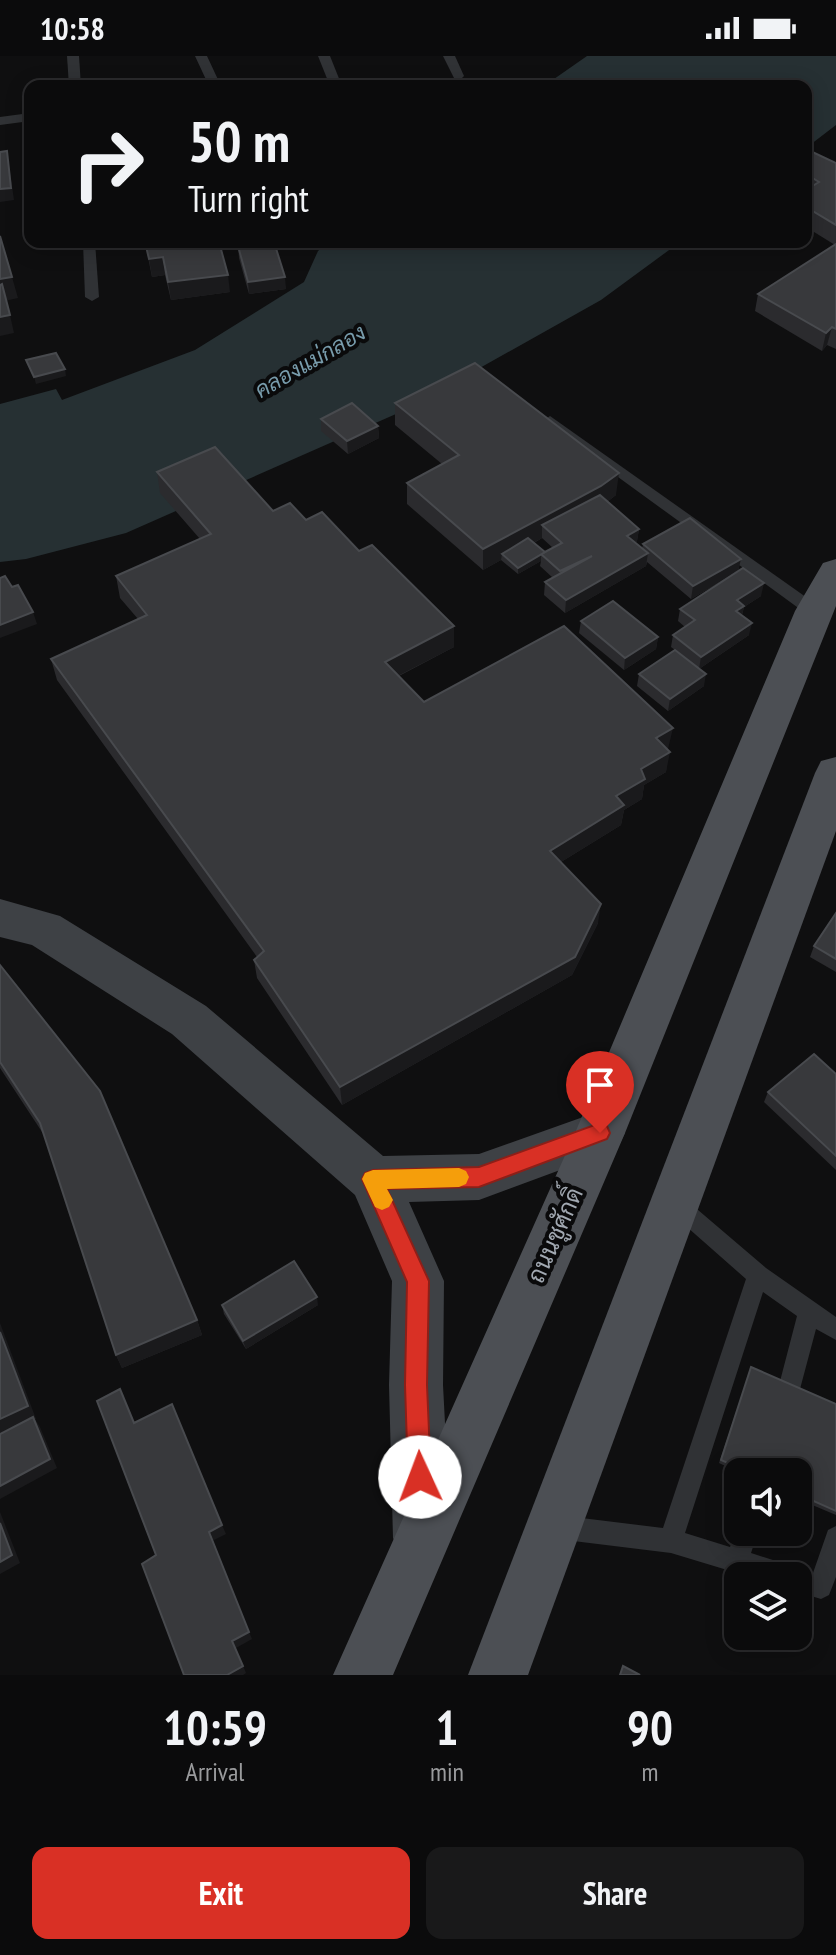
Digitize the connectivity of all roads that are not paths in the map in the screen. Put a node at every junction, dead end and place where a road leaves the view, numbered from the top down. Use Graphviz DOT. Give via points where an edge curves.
graph roads {
  1 [pos="73,56"];
  2 [pos="201,56"];
  3 [pos="324,56"];
  4 [pos="449,56"];
  5 [pos="458,76"];
  6 [pos="75,80"];
  7 [pos="212,80"];
  8 [pos="334,80"];
  9 [pos="24,118"];
  10 [pos="0,121"];
  11 [pos="89,248"];
  12 [pos="92,297"];
  13 [pos="550,421"];
  14 [pos="830,582"];
  15 [pos="836,773"];
  16 [pos="0,918"];
  17 [pos="600,1133"];
  18 [pos="373,1179"];
  19 [pos="675,1203"];
  20 [pos="758,1275"];
  21 [pos="809,1312"];
  22 [pos="836,1329"];
  23 [pos="789,1389"];
  24 [pos="556,1527"];
  25 [pos="422,1538"];
  26 [pos="836,1538"];
  27 [pos="671,1541"];
  28 [pos="742,1546"];
  29 [pos="737,1561"];
  30 [pos="740,1562"];
  31 [pos="818,1585"];
  32 [pos="363,1675"];
  33 [pos="498,1675"];
  1 -- 6 [label="lane"];
  2 -- 7 [label="lane"];
  3 -- 8 [label="lane"];
  4 -- 5 [label="lane"];
  9 -- 10 [label="lane"];
  11 -- 12 [label="lane"];
  13 -- 14 [label="lane"];
  14 -- 17 [label="main road, ถนนชูศักดิ์"];
  15 -- 19 [label="main road"];
  16 -- 18 [label="main road" via="44,929 189,1020"];
  17 -- 18 [label="main road" via="479,1177"];
  17 -- 25 [label="main road, ถนนชูศักดิ์"];
  18 -- 25 [label="main road" via="418,1281"];
  19 -- 20 [label="lane"];
  19 -- 24 [label="main road"];
  20 -- 21 [label="lane"];
  20 -- 27 [label="lane"];
  21 -- 22 [label="lane"];
  21 -- 23 [label="lane"];
  24 -- 27 [label="lane"];
  24 -- 33 [label="main road"];
  25 -- 32 [label="main road, ถนนชูศักดิ์"];
  26 -- 31 [label="lane"];
  27 -- 29 [label="lane"];
  28 -- 29 [label="lane"];
  29 -- 30 [label="lane"];
}
